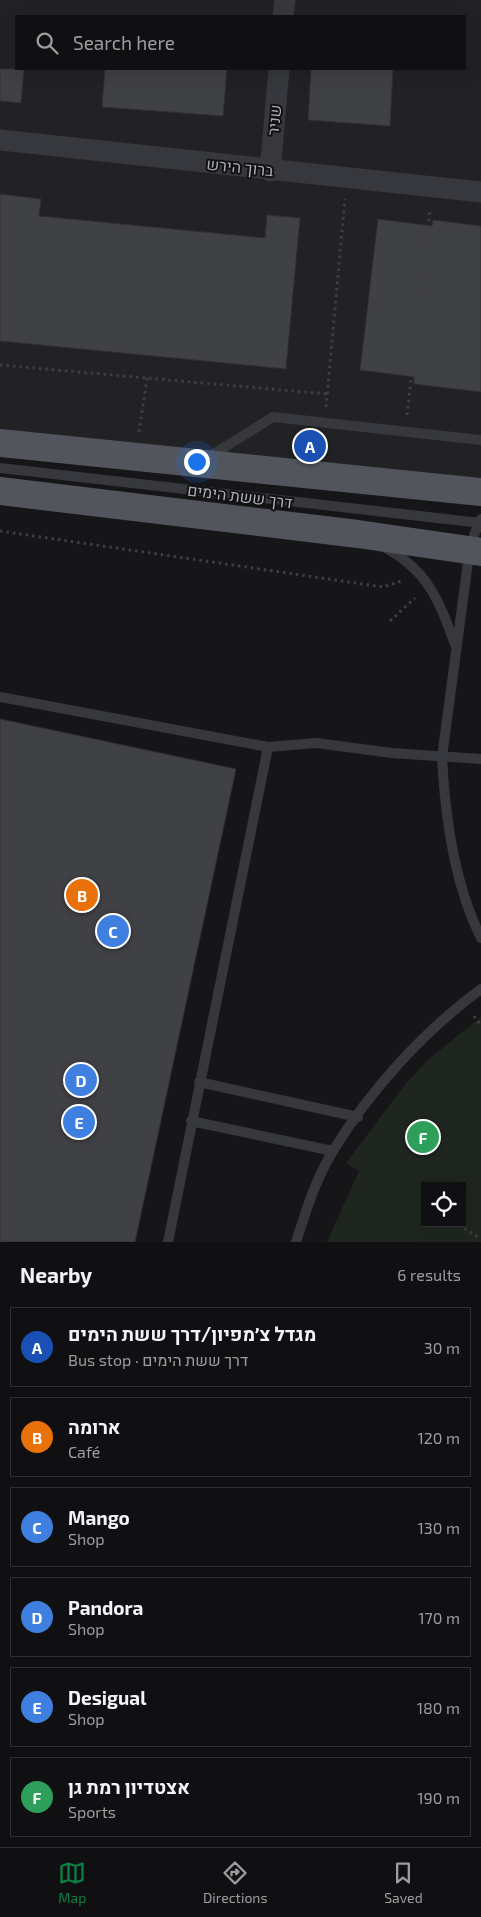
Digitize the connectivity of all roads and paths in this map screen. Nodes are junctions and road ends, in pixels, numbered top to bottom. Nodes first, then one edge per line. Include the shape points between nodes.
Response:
1 (285, 0) edge
2 (284, 15) edge
3 (279, 70) edge
4 (0, 140) edge
5 (270, 171) junction
6 (347, 178) junction
7 (433, 186) junction
8 (481, 192) edge
9 (0, 365) edge
10 (147, 378) junction
11 (327, 394) junction
12 (409, 396) dead end
13 (325, 422) junction
14 (481, 440) edge
15 (0, 443) edge
16 (135, 458) junction
17 (196, 464) junction
18 (0, 468) edge
19 (0, 491) edge
20 (481, 492) edge
21 (480, 522) edge
22 (0, 531) edge
23 (358, 534) junction
24 (476, 551) edge
25 (422, 574) junction
26 (457, 649) junction
27 (0, 697) edge
28 (268, 747) junction
29 (442, 757) junction
30 (481, 760) edge
31 (481, 938) edge
32 (481, 989) edge
33 (199, 1082) junction
34 (358, 1116) junction
35 (191, 1121) junction
36 (333, 1152) junction
37 (463, 1227) edge
38 (481, 1239) edge
39 (168, 1242) edge
40 (296, 1242) edge

1 - 2 street
3 - 5 street, שניר
4 - 5 street, ברוך הירש
5 - 6 street, ברוך הירש
6 - 7 street, ברוך הירש
6 - 11 path
7 - 8 street, ברוך הירש
7 - 12 path
9 - 10 path
10 - 11 path
10 - 16 path
11 - 13 path
13 - 14 lane
13 - 17 lane via 273,417
15 - 16 main road, דרך ששת הימים
16 - 17 main road, דרך ששת הימים
17 - 20 main road, דרך ששת הימים
18 - 21 lane, דרך ששת הימים
19 - 23 main road, דרך ששת הימים
21 - 24 lane
22 - 25 path via 383,587
23 - 24 main road, דרך ששת הימים
23 - 25 lane via 400,556
24 - 26 lane
25 - 26 lane via 439,600
26 - 29 lane
27 - 28 lane
28 - 29 lane via 316,743
28 - 33 lane
29 - 30 lane
29 - 31 lane via 455,858
32 - 34 lane via 438,1023 407,1055
33 - 34 lane
33 - 35 lane
34 - 36 lane
35 - 36 lane
35 - 39 lane
36 - 40 lane via 310,1201
37 - 38 path

